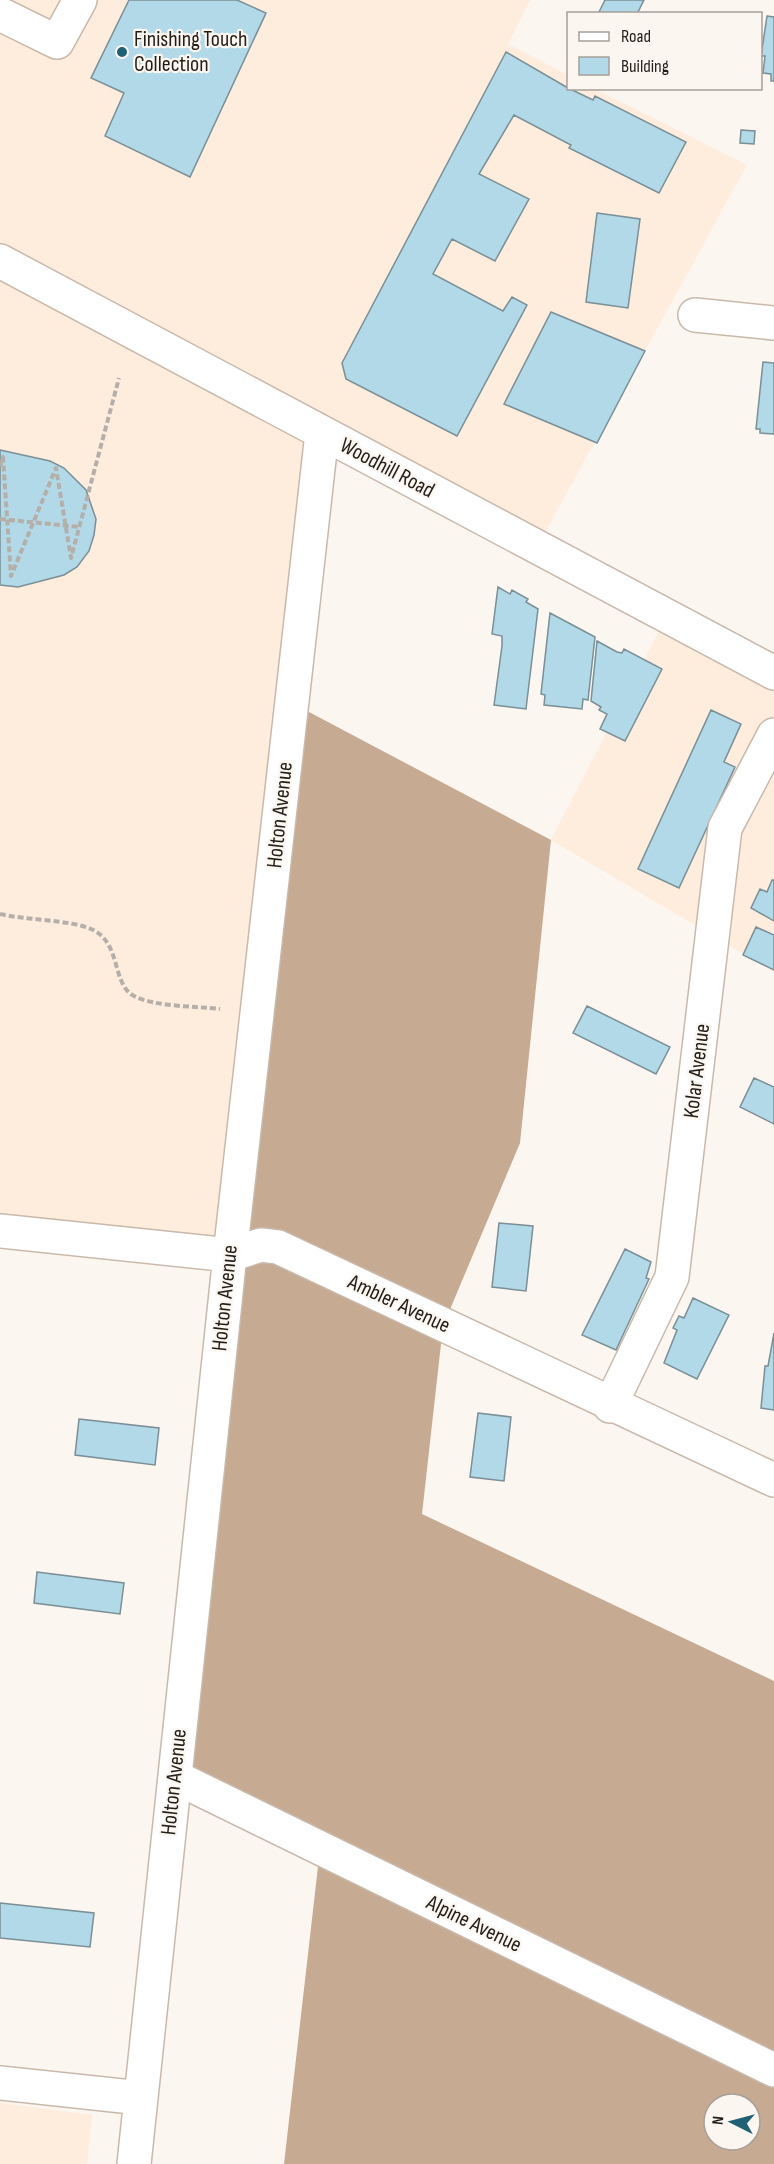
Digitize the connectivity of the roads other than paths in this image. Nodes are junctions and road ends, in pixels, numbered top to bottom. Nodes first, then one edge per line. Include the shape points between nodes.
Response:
1 (80, 0) edge
2 (0, 14) edge
3 (0, 261) edge
4 (695, 315) dead end
5 (774, 323) edge
6 (322, 433) junction
7 (774, 673) edge
8 (774, 735) edge
9 (0, 1231) edge
10 (230, 1256) junction
11 (610, 1406) junction
12 (774, 1480) edge
13 (175, 1777) junction
14 (774, 2070) edge
15 (0, 2083) edge
16 (141, 2098) junction
17 (134, 2164) edge

1 - 2 street via 57,42
3 - 6 street, Woodhill Road
4 - 5 street
6 - 7 street, Woodhill Road
6 - 10 street, Holton Avenue
8 - 11 street, Kolar Avenue via 725,828 672,1277
9 - 10 street, Ambler Avenue
10 - 11 street, Ambler Avenue via 261,1245 278,1247
10 - 13 street, Holton Avenue
11 - 12 street, Ambler Avenue
13 - 14 street, Alpine Avenue
13 - 16 street, Holton Avenue
15 - 16 street
16 - 17 street, Holton Avenue

